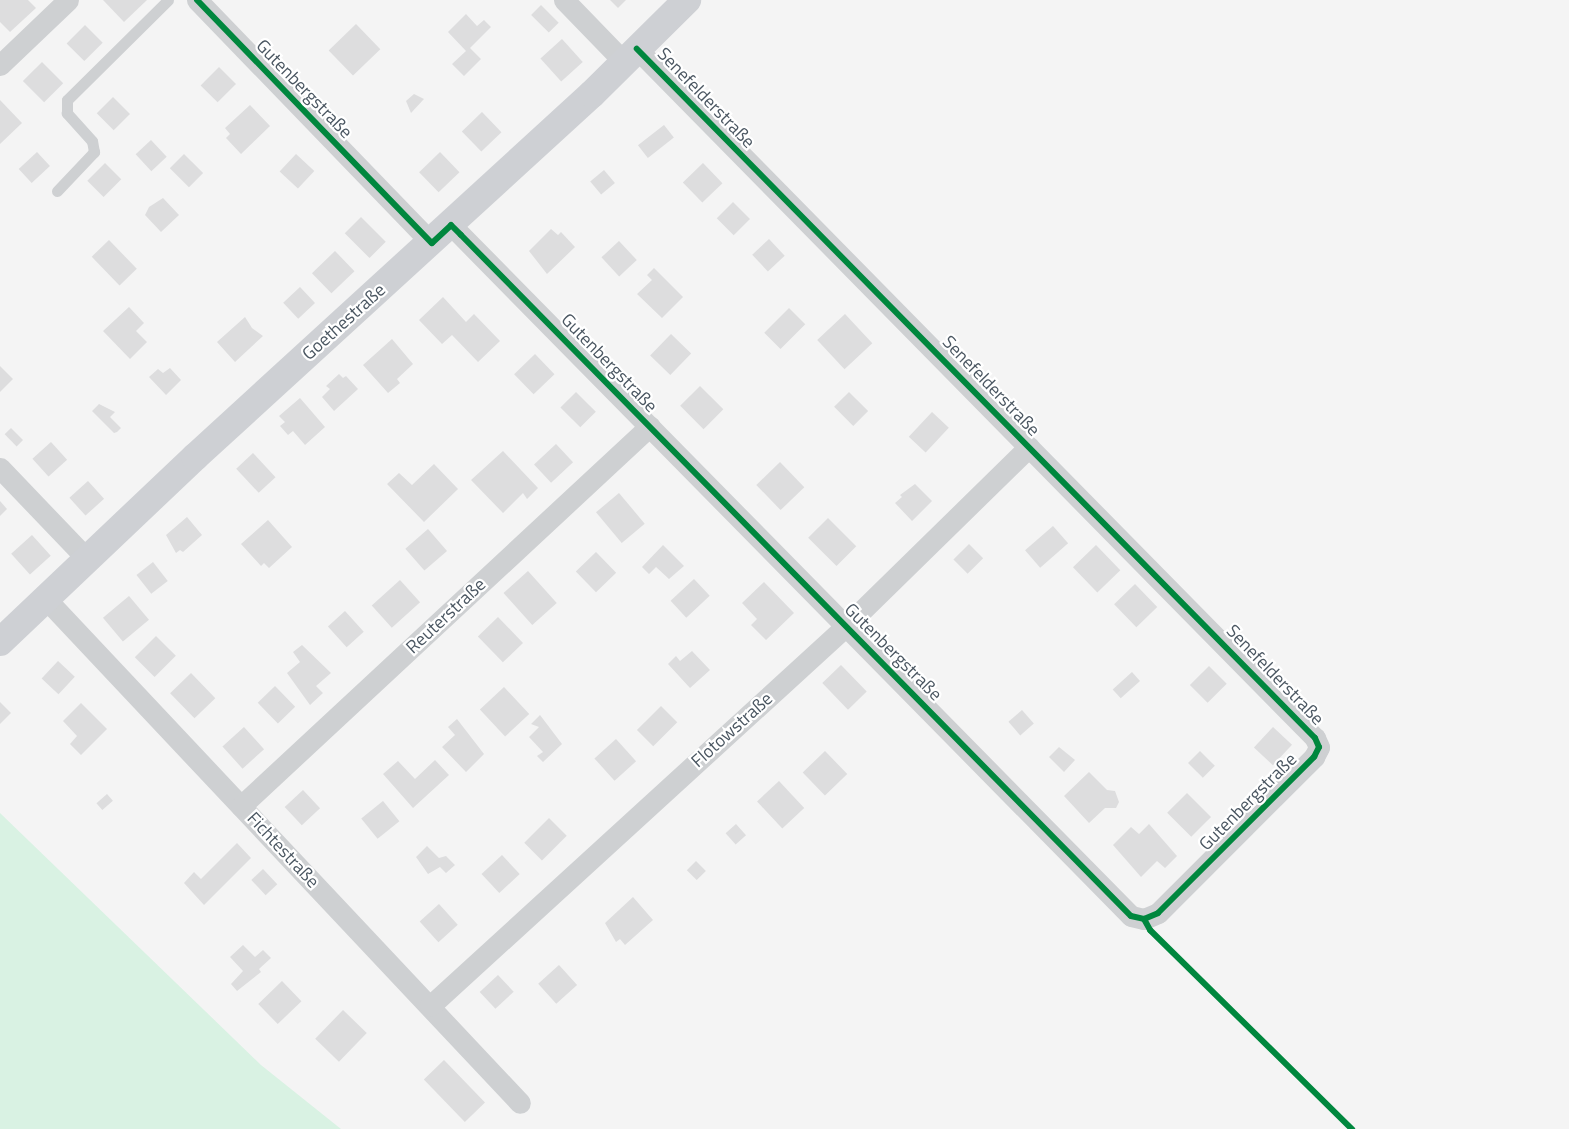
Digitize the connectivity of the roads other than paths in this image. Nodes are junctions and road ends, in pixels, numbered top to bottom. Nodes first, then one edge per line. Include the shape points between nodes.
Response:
1 (68, 0) edge
2 (168, 0) edge
3 (197, 0) edge
4 (564, 0) edge
5 (687, 0) edge
6 (631, 56) junction
7 (0, 65) edge
8 (57, 190) dead end
9 (441, 234) junction
10 (650, 426) junction
11 (1028, 447) junction
12 (0, 468) edge
13 (86, 559) junction
14 (45, 598) junction
15 (846, 626) junction
16 (0, 642) edge
17 (1319, 747) joint
18 (241, 806) junction
19 (430, 1006) junction
20 (520, 1103) dead end

1 - 7 street
2 - 8 lane via 67,100 67,113 92,141 94,152
3 - 9 street, Gutenbergstraße
4 - 6 street, Senefelderstraße
5 - 6 street, Goethestraße
6 - 9 street, Goethestraße
6 - 11 street, Senefelderstraße
9 - 10 street, Gutenbergstraße
9 - 13 street, Goethestraße
10 - 15 street, Gutenbergstraße
10 - 18 street, Reuterstraße
11 - 15 street, Flotowstraße
11 - 17 street, Senefelderstraße via 1315,738
12 - 13 street
13 - 14 street, Goethestraße
14 - 16 street, Goethestraße
14 - 18 street, Fichtestraße
15 - 17 street, Gutenbergstraße via 1132,916 1144,919 1158,913 1314,757
15 - 19 street, Flotowstraße
18 - 19 street, Fichtestraße
19 - 20 street, Fichtestraße

